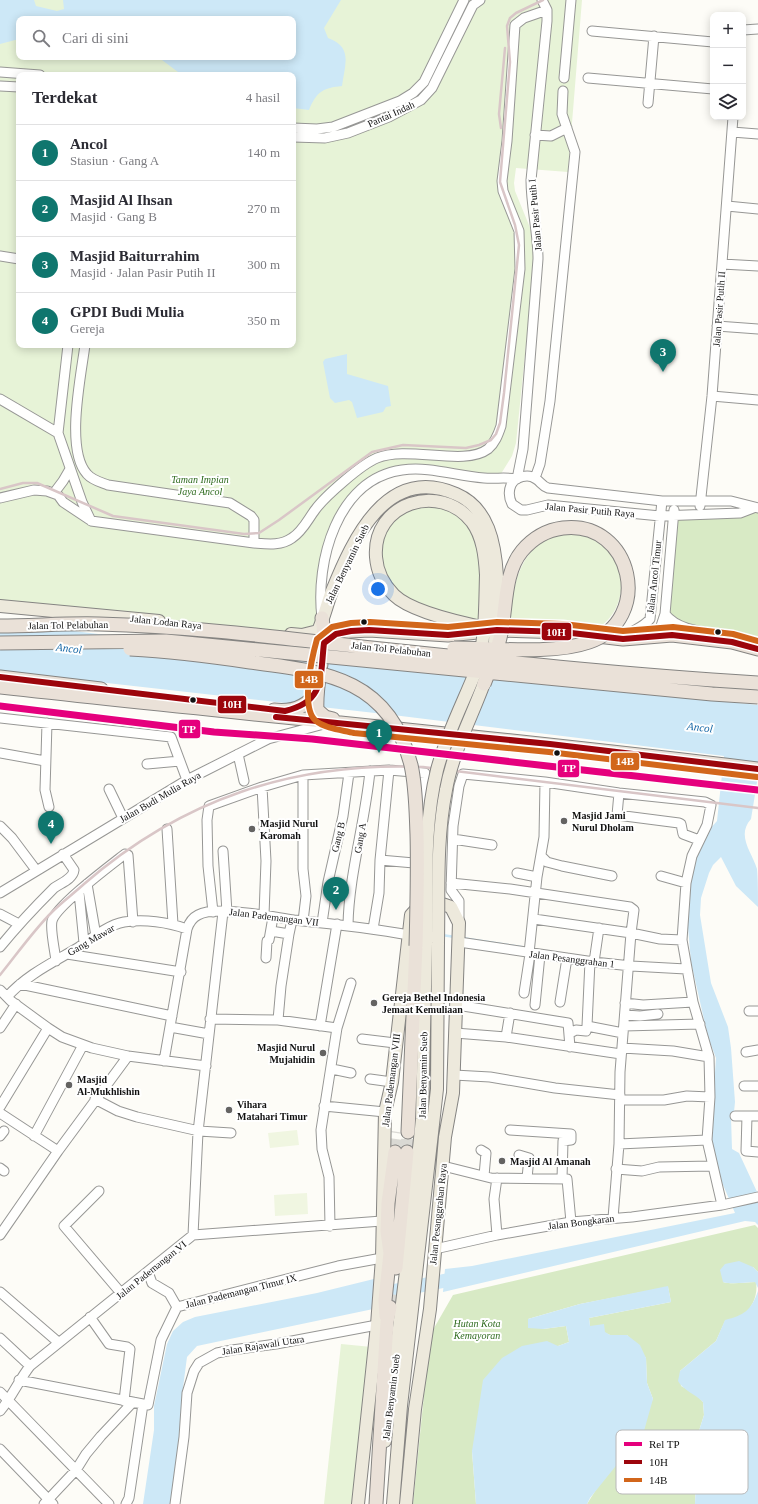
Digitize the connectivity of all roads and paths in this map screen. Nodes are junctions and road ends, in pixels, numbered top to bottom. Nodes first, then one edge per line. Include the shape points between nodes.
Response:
1 (464, 0) edge
2 (480, 0) edge
3 (542, 0) edge
4 (571, 0) edge
5 (547, 10) junction
6 (758, 29) edge
7 (746, 30) edge
8 (592, 31) dead end
9 (654, 36) junction
10 (710, 42) edge
11 (0, 72) edge
12 (16, 73) edge
13 (564, 78) dead end
14 (588, 78) dead end
15 (649, 83) junction
16 (0, 86) edge
17 (16, 87) edge
18 (710, 89) edge
19 (563, 91) dead end
20 (648, 103) dead end
21 (733, 120) edge
22 (296, 128) edge
23 (567, 128) junction
24 (732, 132) junction
25 (758, 134) edge
26 (535, 135) junction
27 (296, 136) edge
28 (727, 206) junction
29 (758, 208) edge
30 (0, 256) edge
31 (16, 259) edge
32 (722, 264) junction
33 (758, 266) edge
34 (717, 326) junction
35 (758, 329) edge
36 (68, 348) edge
37 (85, 348) edge
38 (712, 396) junction
39 (0, 399) edge
40 (758, 400) edge
41 (58, 433) junction
42 (70, 469) junction
43 (535, 478) junction
44 (517, 479) junction
45 (54, 493) junction
46 (0, 498) edge
47 (662, 500) junction
48 (675, 501) junction
49 (701, 501) junction
50 (756, 508) edge
51 (699, 514) junction
52 (673, 515) junction
53 (660, 516) junction
54 (91, 521) junction
55 (254, 543) junction
56 (492, 575) junction
57 (0, 606) edge
58 (665, 614) junction
59 (322, 618) junction
60 (0, 626) edge
61 (497, 630) junction
62 (658, 635) junction
63 (623, 639) junction
64 (0, 643) edge
65 (20, 643) junction
66 (324, 643) junction
67 (758, 643) edge
68 (362, 647) junction
69 (758, 649) edge
70 (0, 677) edge
71 (758, 683) edge
72 (484, 684) junction
73 (0, 687) edge
74 (316, 693) junction
75 (758, 697) edge
76 (0, 718) edge
77 (325, 718) junction
78 (47, 723) junction
79 (0, 752) edge
80 (238, 754) junction
81 (44, 761) junction
82 (180, 761) junction
83 (147, 764) dead end
84 (758, 769) edge
85 (389, 770) junction
86 (370, 772) junction
87 (349, 773) junction
88 (303, 775) junction
89 (187, 780) junction
90 (244, 781) dead end
91 (545, 782) junction
92 (262, 787) junction
93 (109, 789) dead end
94 (619, 793) junction
95 (49, 807) dead end
96 (123, 818) junction
97 (0, 826) edge
98 (167, 830) dead end
99 (453, 839) junction
100 (699, 840) junction
101 (492, 845) dead end
102 (223, 851) dead end
103 (63, 854) junction
104 (541, 856) junction
105 (380, 860) junction
106 (414, 863) junction
107 (36, 870) junction
108 (517, 873) dead end
109 (612, 876) dead end
110 (661, 876) dead end
111 (71, 877) junction
112 (537, 877) junction
113 (451, 883) junction
114 (686, 883) junction
115 (82, 888) junction
116 (0, 893) edge
117 (536, 893) junction
118 (213, 910) junction
119 (226, 910) junction
120 (267, 913) junction
121 (0, 914) edge
122 (411, 915) junction
123 (304, 918) junction
124 (292, 920) junction
125 (323, 920) junction
126 (534, 920) junction
127 (133, 922) junction
128 (348, 923) junction
129 (459, 923) junction
130 (19, 924) junction
131 (173, 924) junction
132 (337, 924) junction
133 (373, 926) junction
134 (599, 928) junction
135 (187, 929) junction
136 (271, 931) junction
137 (631, 933) junction
138 (289, 934) junction
139 (409, 935) junction
140 (96, 936) junction
141 (682, 940) junction
142 (460, 942) junction
143 (84, 943) junction
144 (0, 947) edge
145 (529, 951) junction
146 (68, 954) junction
147 (540, 955) junction
148 (266, 958) dead end
149 (567, 958) junction
150 (628, 959) junction
151 (593, 960) junction
152 (56, 961) junction
153 (686, 968) junction
154 (181, 972) junction
155 (352, 983) dead end
156 (20, 984) junction
157 (0, 990) edge
158 (524, 993) dead end
159 (7, 997) junction
160 (560, 1002) dead end
161 (693, 1002) junction
162 (625, 1003) junction
163 (16, 1004) junction
164 (457, 1005) junction
165 (535, 1005) dead end
166 (510, 1013) junction
167 (625, 1014) junction
168 (658, 1014) dead end
169 (172, 1016) junction
170 (210, 1019) junction
171 (278, 1020) junction
172 (700, 1024) junction
173 (320, 1026) junction
174 (587, 1026) junction
175 (172, 1027) junction
176 (0, 1028) edge
177 (48, 1028) junction
178 (337, 1028) junction
179 (624, 1029) junction
180 (455, 1033) junction
181 (209, 1034) junction
182 (570, 1034) junction
183 (506, 1037) junction
184 (362, 1038) dead end
185 (395, 1043) junction
186 (83, 1045) junction
187 (570, 1047) junction
188 (758, 1050) edge
189 (622, 1051) junction
190 (746, 1052) dead end
191 (126, 1057) junction
192 (709, 1057) junction
193 (167, 1061) junction
194 (206, 1066) junction
195 (332, 1070) junction
196 (351, 1074) dead end
197 (454, 1075) junction
198 (370, 1079) dead end
199 (392, 1082) junction
200 (744, 1086) dead end
201 (758, 1086) edge
202 (710, 1097) junction
203 (620, 1098) junction
204 (95, 1099) junction
205 (324, 1106) junction
206 (0, 1107) edge
207 (385, 1112) junction
208 (0, 1113) edge
209 (735, 1116) dead end
210 (747, 1116) junction
211 (758, 1116) edge
212 (510, 1130) dead end
213 (199, 1131) junction
214 (403, 1132) tunnel mouth
215 (231, 1133) dead end
216 (34, 1136) junction
217 (707, 1140) junction
218 (619, 1144) junction
219 (57, 1150) junction
220 (481, 1150) dead end
221 (758, 1152) edge
222 (519, 1155) dead end
223 (443, 1166) junction
224 (712, 1166) junction
225 (616, 1169) junction
226 (484, 1176) junction
227 (497, 1178) junction
228 (528, 1178) junction
229 (562, 1179) junction
230 (403, 1190) junction
231 (99, 1191) dead end
232 (758, 1197) edge
233 (725, 1204) junction
234 (395, 1213) dead end
235 (613, 1218) junction
236 (571, 1222) junction
237 (387, 1224) junction
238 (330, 1226) junction
239 (497, 1234) junction
240 (0, 1235) edge
241 (193, 1236) junction
242 (435, 1249) junction
243 (386, 1256) junction
244 (148, 1272) junction
245 (0, 1292) edge
246 (393, 1292) tunnel mouth
247 (121, 1293) junction
248 (177, 1307) junction
249 (397, 1307) junction
250 (90, 1317) junction
251 (380, 1323) junction
252 (0, 1338) edge
253 (58, 1342) junction
254 (30, 1366) junction
255 (19, 1380) junction
256 (0, 1392) edge
257 (8, 1401) junction
258 (128, 1401) junction
259 (146, 1404) junction
260 (416, 1409) junction
261 (0, 1411) edge
262 (0, 1449) edge
263 (76, 1470) junction
264 (49, 1502) edge
265 (109, 1504) edge
266 (126, 1504) edge
267 (176, 1504) edge
268 (358, 1504) edge
269 (376, 1504) edge
270 (394, 1504) edge
271 (406, 1504) edge

1 - 22 street, Pantai Indah via 424,82 412,93 400,101 333,126 317,129
2 - 27 street, Pantai Indah via 473,5 432,88 421,100 389,117 348,133 325,138
3 - 5 street, Jalan Pasir Putih I
4 - 13 street
5 - 26 street, Jalan Pasir Putih I
5 - 55 street via 524,18 515,25 502,181 519,231 520,269 504,412 497,438 487,450 473,455 399,452 375,458 326,496 292,539 271,544
6 - 7 street
8 - 9 street
9 - 10 street
9 - 15 street
11 - 12 street
14 - 15 street
15 - 18 street
15 - 20 street
16 - 17 street
19 - 23 street via 561,108
21 - 24 street, Jalan Pasir Putih II
23 - 26 street via 551,136
23 - 43 street via 575,152 550,401 540,464
24 - 25 street
24 - 28 street, Jalan Pasir Putih II
26 - 44 street, Jalan Pasir Putih I via 531,191 538,259 523,449
28 - 29 street
28 - 32 street, Jalan Pasir Putih II
30 - 31 street
32 - 33 street
32 - 34 street, Jalan Pasir Putih II
34 - 35 street
34 - 38 street, Jalan Pasir Putih II
36 - 41 street
37 - 55 street via 75,435 78,459 87,474 108,484 230,502 252,516
38 - 40 street
38 - 49 street, Jalan Pasir Putih II
39 - 41 street
41 - 42 street
42 - 45 street
42 - 54 street
43 - 44 street via 527,476
43 - 47 street, Jalan Pasir Putih Raya via 548,488
44 - 53 street, Jalan Pasir Putih Raya via 510,487 510,499 516,508 521,510 548,505
44 - 59 street via 484,478 414,468 389,472 369,482 350,500 335,526 322,573
45 - 46 street via 34,490
45 - 54 street
47 - 48 street, Jalan Pasir Putih Raya
47 - 53 street, Jalan Ancol Timur
48 - 49 street, Jalan Pasir Putih Raya
48 - 52 street, Jalan Ancol Timur
49 - 50 street, Jalan Pasir Putih Raya via 731,501
49 - 51 street
50 - 51 street, Jalan Pasir Putih Raya via 740,513
51 - 52 street, Jalan Pasir Putih Raya
52 - 53 street, Jalan Pasir Putih Raya
52 - 58 street, Jalan Ancol Timur
53 - 63 street, Jalan Ancol Timur via 650,619
54 - 55 street
56 - 59 main road, Jalan Benyamin Sueb via 493,543 479,511 449,491 415,488 393,497 377,509 367,522 337,580
56 - 61 main road, Jalan Benyamin Sueb via 477,531 465,515 449,505 431,500 411,504 387,519 378,536 377,566 382,580 394,595 438,615
56 - 72 main road, Jalan Benyamin Sueb, bridge via 495,638
56 - 249 main road, Jalan Benyamin Sueb, bridge via 478,668 437,770 430,807 427,842 422,1119 406,1272
57 - 59 main road, Jalan Lodan Raya via 302,635 318,631
58 - 62 street, Jalan Ancol Timur
58 - 67 street via 679,625 688,628
59 - 66 highway
60 - 68 highway, Jalan Tol Pelabuhan, bridge via 152,626 257,634
61 - 63 highway via 563,632
61 - 66 highway via 448,635 351,630 336,634
62 - 63 highway
62 - 69 highway via 732,642
64 - 65 highway, Jalan Tol Pelabuhan, bridge
65 - 75 highway, Jalan Tol Pelabuhan, bridge via 166,641
65 - 214 highway, bridge via 162,651 330,675 352,684 381,706 396,725 411,766 416,807 416,946 410,1092
66 - 74 highway, bridge
68 - 71 highway, Jalan Tol Pelabuhan, bridge
68 - 72 highway, bridge via 495,648 503,649 542,649 573,647 590,642 603,636 620,619 628,596 627,572 622,558 608,540 589,530 559,528 535,538 521,553 512,572 500,638 498,643 497,649
70 - 74 highway via 285,711 300,707
72 - 249 main road, Jalan Benyamin Sueb, bridge via 461,740 446,788 441,825 437,1089 417,1266
73 - 77 highway
74 - 77 highway via 317,710
76 - 78 street
77 - 80 street, Jalan Budi Mulia Raya via 268,739
77 - 84 highway via 356,725
78 - 81 street
78 - 82 street via 171,737
79 - 81 street
80 - 89 street, Jalan Budi Mulia Raya
80 - 90 street
81 - 95 street via 45,790
82 - 83 street
82 - 89 street
85 - 86 street
85 - 105 street
85 - 106 street, Jalan Pademangan VIII via 425,773 422,836
86 - 87 street
86 - 128 street, Gang A
87 - 88 street
87 - 125 street, Gang B
88 - 92 street
88 - 123 street via 303,869 306,896
89 - 96 street, Jalan Budi Mulia Raya
91 - 94 street
91 - 99 street via 463,774 456,799
91 - 104 street via 543,798 546,821
92 - 118 street via 208,807 208,866
92 - 120 street
93 - 96 street
94 - 100 street via 617,815 679,823 683,834
94 - 100 street via 711,805 707,825
96 - 103 street, Jalan Budi Mulia Raya
97 - 107 street
98 - 131 street
99 - 101 street
99 - 113 street
100 - 114 street via 692,856
102 - 119 street
103 - 107 street, Jalan Budi Mulia Raya
103 - 111 street via 74,870
104 - 109 street via 547,862
104 - 112 street
105 - 106 street
105 - 133 street via 379,893
106 - 122 street, Jalan Pademangan VIII
107 - 116 street, Jalan Budi Mulia Raya
108 - 112 street
110 - 114 street
111 - 115 street
111 - 130 street via 56,887
112 - 117 street
113 - 117 street
113 - 129 street via 451,892 459,901
114 - 141 street
115 - 127 street via 125,854 128,855
115 - 140 street
115 - 143 street
115 - 152 street via 52,920
117 - 126 street
117 - 137 street via 631,908 634,910
118 - 119 street
118 - 135 street via 198,915 190,921
119 - 120 street, Jalan Pademangan VII
119 - 170 street, Jalan Pademangan VII
120 - 124 street, Jalan Pademangan VII
120 - 136 street
121 - 130 street
122 - 129 main road via 422,903 439,903 450,907
122 - 139 main road, Jalan Pademangan VIII
123 - 124 street, Jalan Pademangan VII
123 - 125 street, Jalan Pademangan VII
124 - 138 street
125 - 132 street, Jalan Pademangan VII
126 - 134 street
126 - 145 street
127 - 131 street, Gang Mawar
127 - 140 street, Gang Mawar via 123,923
128 - 132 street, Jalan Pademangan VII
128 - 133 street, Jalan Pademangan VII
129 - 142 main road, Jalan Pesanggrahan Raya
130 - 144 street
131 - 135 street, Gang Mawar
132 - 173 street
133 - 139 street, Jalan Pademangan VII
134 - 137 street
134 - 151 street
135 - 154 street
136 - 138 street
136 - 148 street via 267,941
137 - 141 street via 650,938
137 - 150 street
138 - 171 street
139 - 185 main road, Jalan Pademangan VIII
140 - 143 street, Gang Mawar
141 - 153 street
142 - 145 street, Jalan Pesanggrahan 1
142 - 164 main road, Jalan Pesanggrahan Raya
143 - 146 street, Gang Mawar
145 - 147 street, Jalan Pesanggrahan 1
145 - 158 street
146 - 152 street, Gang Mawar
146 - 154 street
147 - 149 street, Jalan Pesanggrahan 1
147 - 165 street
149 - 151 street, Jalan Pesanggrahan 1
149 - 160 street
150 - 151 street, Jalan Pesanggrahan 1
150 - 153 street, Jalan Pesanggrahan 1
150 - 162 street
151 - 174 street
152 - 156 street, Gang Mawar via 44,966
153 - 161 street
154 - 169 street
155 - 178 street
156 - 159 street, Gang Mawar
156 - 169 street
157 - 159 street
159 - 163 street
161 - 162 street via 643,1005
161 - 172 street
162 - 167 street
163 - 176 street
163 - 177 street
164 - 166 street
164 - 180 main road, Jalan Pesanggrahan Raya
166 - 182 street via 568,1023
166 - 183 street
167 - 168 street
167 - 179 street
169 - 175 street
170 - 171 street
170 - 181 street, Jalan Pademangan VII
171 - 173 street
172 - 179 street
172 - 192 street
173 - 178 street
174 - 179 street
174 - 182 street via 586,1032 576,1030
175 - 181 street
175 - 193 street
177 - 186 street
177 - 206 street
178 - 195 street
179 - 189 street
180 - 183 street
180 - 197 main road, Jalan Pesanggrahan Raya
181 - 194 street, Jalan Pademangan VII
182 - 187 street
183 - 187 street
184 - 185 street
185 - 199 main road, Jalan Pademangan VIII
186 - 191 street
186 - 216 street
187 - 189 street
188 - 190 street
189 - 192 street via 673,1051
189 - 203 street
191 - 193 street
191 - 204 street
192 - 202 street
193 - 194 street
194 - 213 street, Jalan Pademangan VII
195 - 196 street
195 - 205 street
197 - 203 street via 490,1077
197 - 223 main road, Jalan Pesanggrahan Raya
198 - 199 street
199 - 207 main road, Jalan Pademangan VIII
200 - 201 street
202 - 203 street via 687,1096 664,1100
202 - 217 street
203 - 218 street
204 - 213 street via 118,1112
204 - 219 street
205 - 207 street
205 - 238 street via 321,1130 322,1149 329,1177
207 - 237 main road, Jalan Pademangan VIII
208 - 216 street
209 - 210 street
210 - 211 street
210 - 221 street via 746,1151
212 - 229 street via 571,1134 571,1140 563,1141
213 - 215 street
213 - 241 street, Jalan Pademangan VII
216 - 219 street
217 - 218 street
217 - 224 street
218 - 225 street
219 - 240 street
220 - 226 street via 486,1153
222 - 228 street via 529,1158
223 - 226 street
223 - 242 main road, Jalan Pesanggrahan Raya
224 - 225 street via 642,1171
224 - 233 street
225 - 235 street
226 - 227 street
227 - 228 street
227 - 239 street via 494,1199
228 - 229 street
229 - 236 street via 568,1180
230 - 234 highway
230 - 243 highway via 401,1152 388,1203
230 - 246 highway
231 - 247 street via 64,1226
232 - 233 street, Jalan Bongkaran
233 - 235 street, Jalan Bongkaran
235 - 236 street, Jalan Bongkaran
236 - 239 street, Jalan Bongkaran
237 - 238 street, Jalan Pademangan VI
237 - 243 highway via 392,1245
238 - 241 street, Jalan Pademangan VI
239 - 242 street, Jalan Bongkaran
241 - 244 street, Jalan Pademangan VI
242 - 260 main road, Jalan Pesanggrahan Raya
243 - 248 street, Jalan Pademangan Timur IX
243 - 249 highway
243 - 251 main road via 381,1271
244 - 247 street, Jalan Pademangan VI
244 - 248 street via 152,1283 169,1292
245 - 253 street
247 - 250 street, Jalan Pademangan VI
248 - 259 street, Jalan Pademangan Timur IX via 161,1340
249 - 251 highway
249 - 269 main road, Jalan Benyamin Sueb
249 - 270 main road, Jalan Benyamin Sueb
250 - 253 street, Jalan Pademangan VI
250 - 258 street via 109,1344 130,1349
251 - 267 street, Jalan Rajawali Utara via 217,1353 199,1363 187,1393
251 - 268 main road
251 - 269 highway
252 - 254 street
253 - 254 street, Jalan Pademangan VI
254 - 255 street, Jalan Pademangan VI
255 - 257 street, Jalan Pademangan VI
255 - 258 street
256 - 257 street
257 - 261 street, Jalan Pademangan VI
257 - 263 street
258 - 259 street
258 - 263 street
259 - 266 street, Jalan Pademangan Timur IX
260 - 270 main road
260 - 271 main road, Jalan Pesanggrahan Raya
262 - 264 street
263 - 264 street
263 - 265 street

